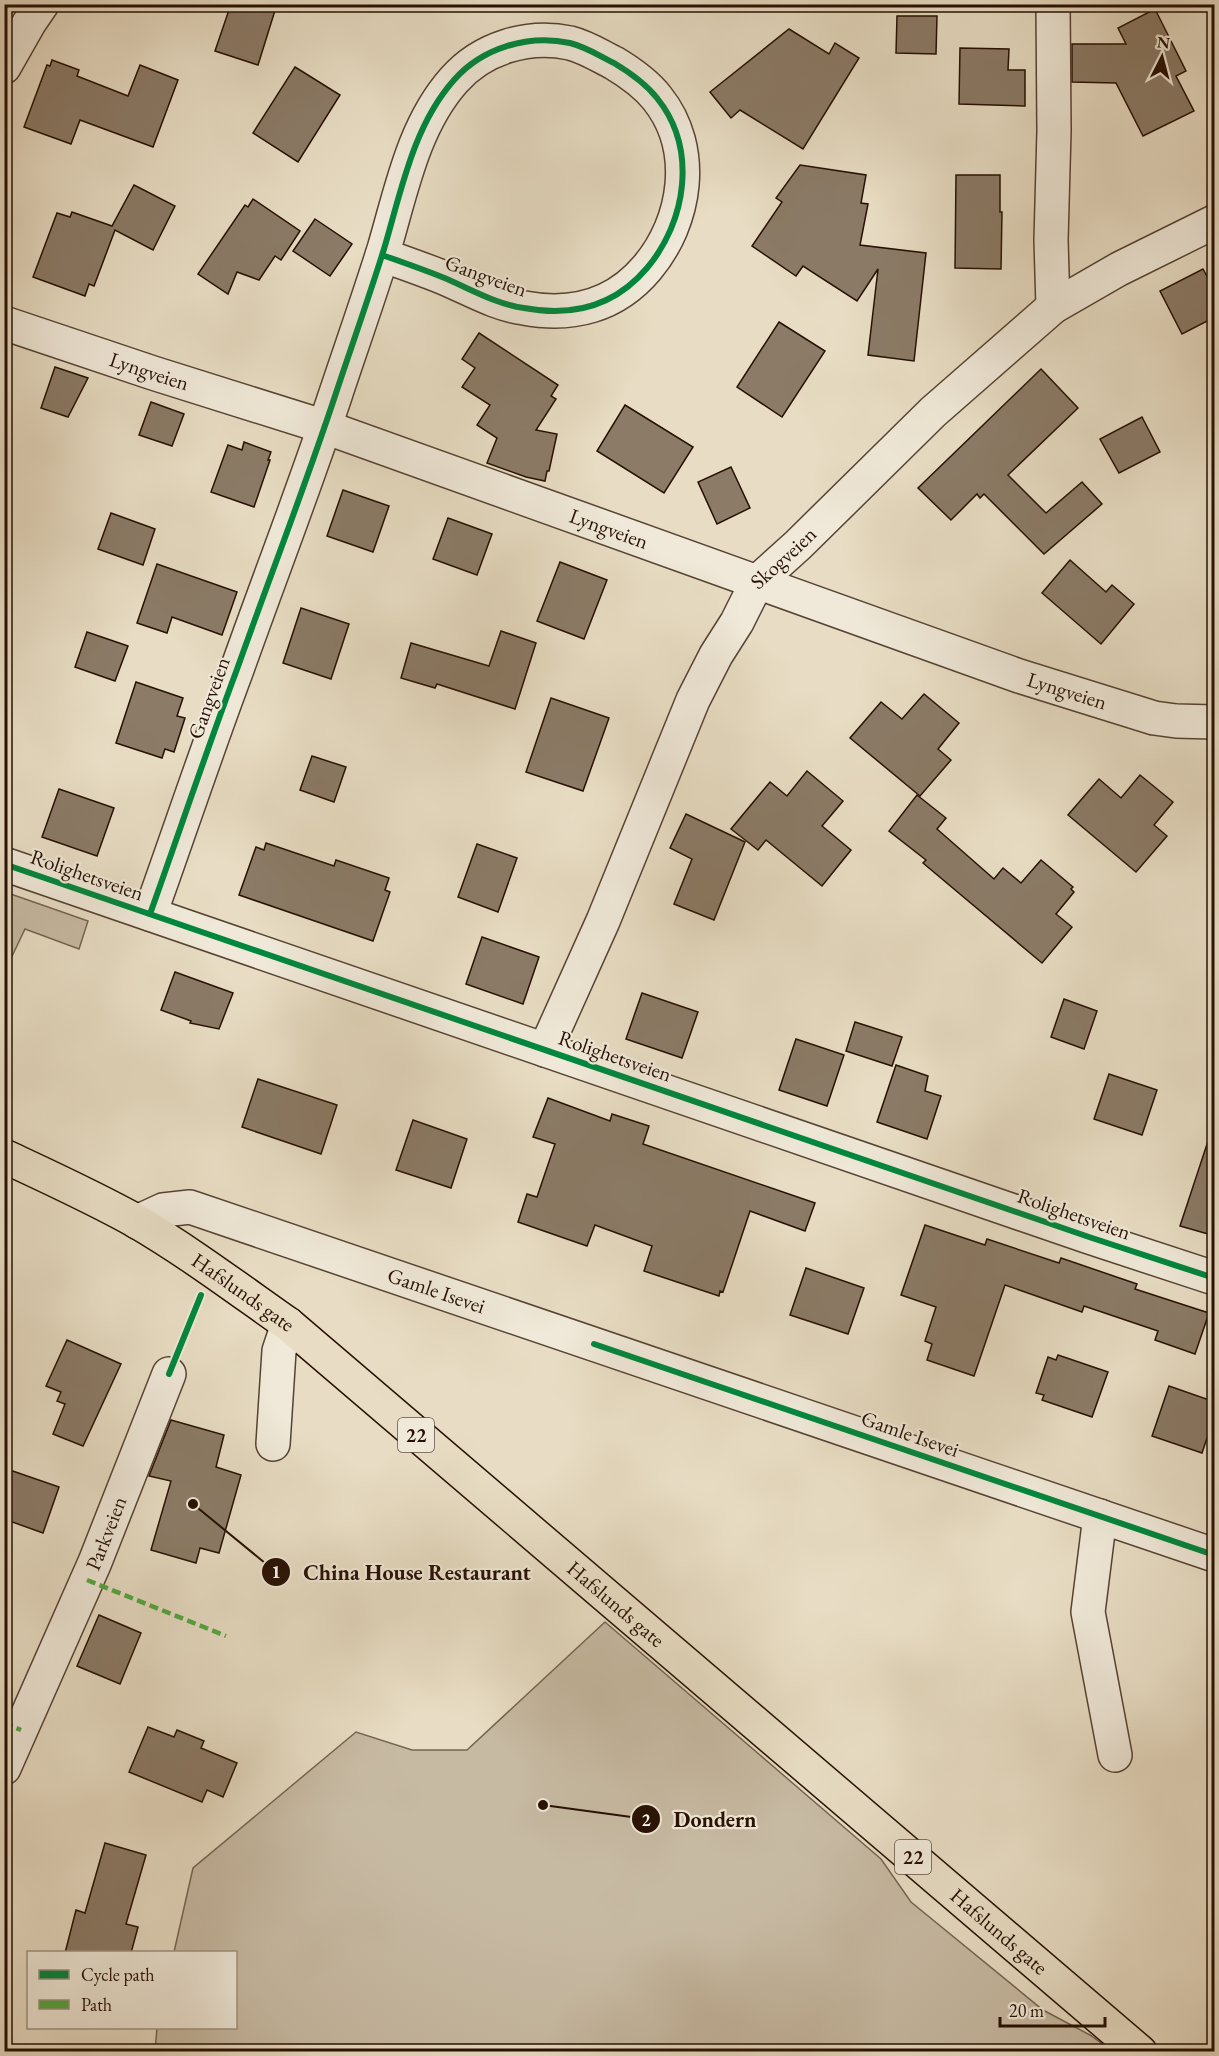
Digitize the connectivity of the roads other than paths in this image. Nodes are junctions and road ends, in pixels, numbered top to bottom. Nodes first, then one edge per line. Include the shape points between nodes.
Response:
1 (42, 4) edge
2 (1053, 4) edge
3 (4, 67) edge
4 (1215, 222) edge
5 (382, 255) junction
6 (1053, 307) junction
7 (4, 323) edge
8 (325, 427) junction
9 (757, 582) junction
10 (1215, 722) edge
11 (4, 864) edge
12 (150, 914) junction
13 (545, 1050) junction
14 (4, 1156) edge
15 (137, 1222) junction
16 (1215, 1278) edge
17 (288, 1324) junction
18 (169, 1374) dead end
19 (273, 1444) dead end
20 (1100, 1516) junction
21 (1215, 1555) edge
22 (1115, 1755) dead end
23 (4, 1768) edge
24 (1140, 2052) edge

1 - 3 street
2 - 6 street
4 - 6 street, Skogveien
5 - 5 street, Gangveien via 427,121 457,77 496,49 543,41 571,44 592,52 639,81 657,98 675,130 683,172 677,217 656,257 617,296 580,309 524,309
5 - 8 street, Gangveien
6 - 9 street, Skogveien via 933,412
7 - 8 street, Lyngveien
8 - 9 street, Lyngveien
8 - 12 street, Gangveien
9 - 10 street, Lyngveien via 1019,676 1154,718
9 - 13 street, Skogveien via 693,700
11 - 12 street, Rolighetsveien
12 - 13 street, Rolighetsveien
13 - 16 street, Rolighetsveien
14 - 15 highway, Hafslunds gate / 22
15 - 17 highway, Hafslunds gate / 22
15 - 20 street, Gamle Isevei via 163,1210 190,1206
17 - 19 street via 279,1351
17 - 24 highway, Hafslunds gate / 22
18 - 23 street, Parkveien via 95,1562
20 - 21 street, Gamle Isevei
20 - 22 street via 1088,1612

